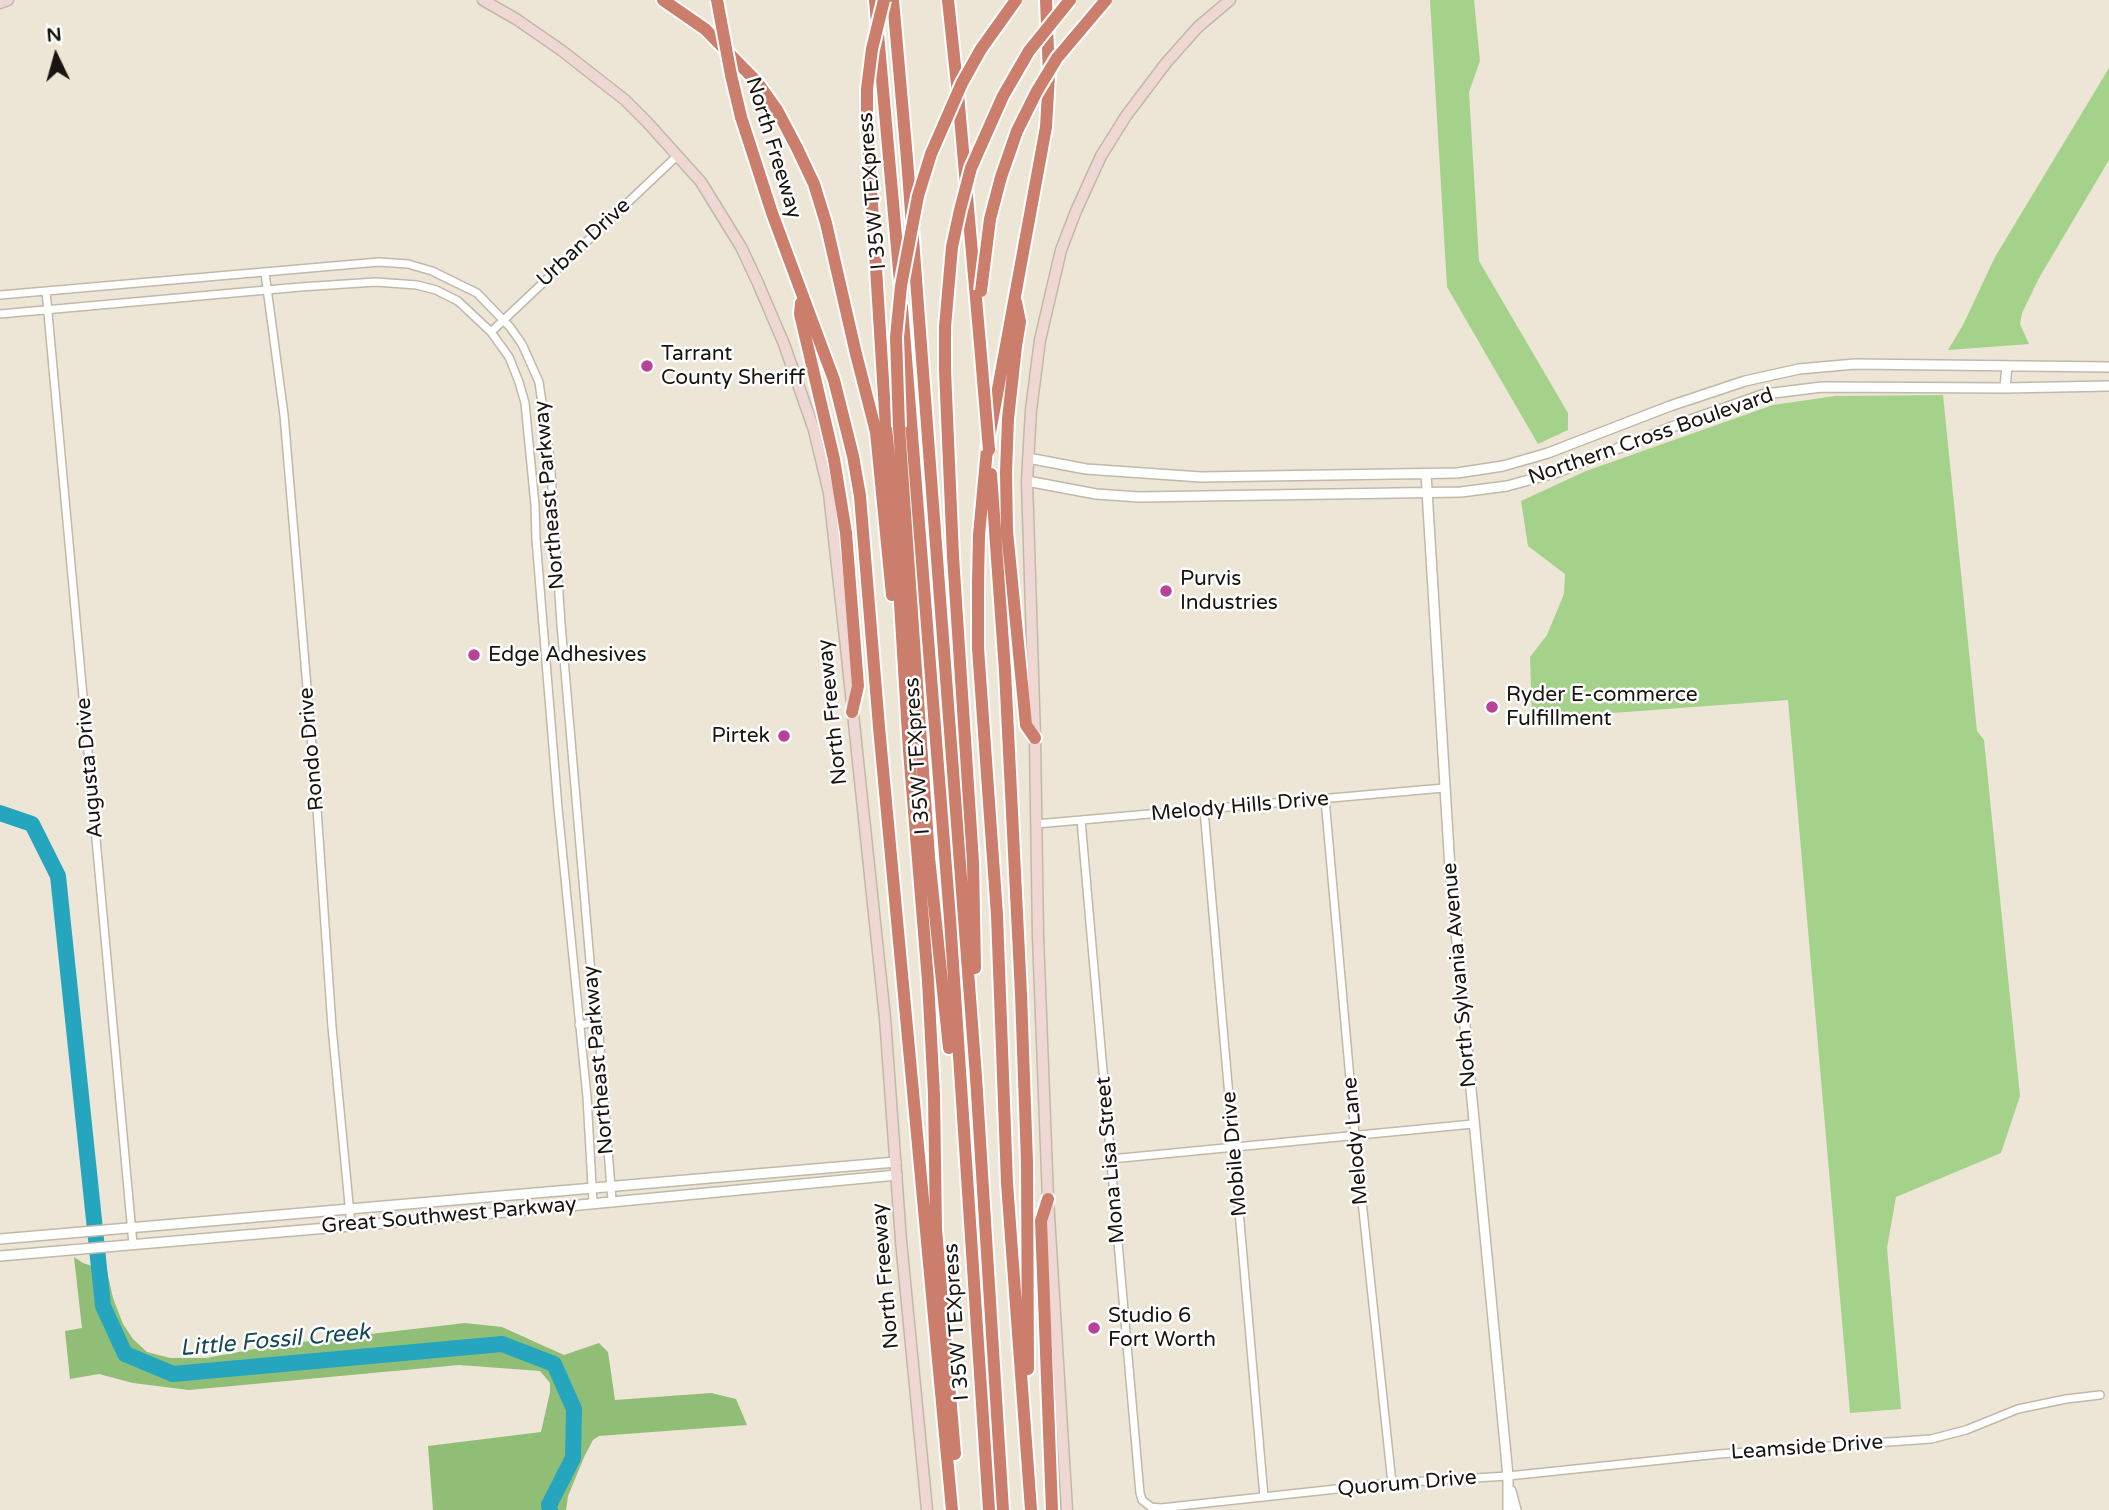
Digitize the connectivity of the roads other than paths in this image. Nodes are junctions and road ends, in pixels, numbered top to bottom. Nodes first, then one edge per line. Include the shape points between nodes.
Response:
1 (8, 0) edge
2 (483, 0) edge
3 (663, 0) edge
4 (717, 0) edge
5 (875, 0) edge
6 (884, 0) edge
7 (893, 0) edge
8 (948, 0) edge
9 (1016, 0) edge
10 (1046, 0) edge
11 (1070, 0) edge
12 (1106, 0) edge
13 (1230, 0) edge
14 (0, 3) edge
15 (678, 155) junction
16 (265, 272) junction
17 (267, 290) junction
18 (46, 291) junction
19 (801, 292) junction
20 (0, 295) edge
21 (1015, 295) junction
22 (47, 309) junction
23 (0, 314) edge
24 (503, 320) junction
25 (491, 332) junction
26 (980, 344) junction
27 (2007, 366) junction
28 (1818, 367) junction
29 (2109, 367) edge
30 (2109, 386) edge
31 (1822, 387) junction
32 (2005, 388) junction
33 (1028, 458) junction
34 (1426, 474) junction
35 (1247, 476) junction
36 (1027, 481) junction
37 (1427, 494) junction
38 (1245, 496) junction
39 (554, 536) junction
40 (536, 539) junction
41 (903, 656) junction
42 (569, 711) junction
43 (551, 712) junction
44 (852, 712) junction
45 (1035, 738) junction
46 (1444, 788) junction
47 (1325, 799) junction
48 (1204, 810) junction
49 (1081, 820) junction
50 (1036, 824) junction
51 (970, 1010) junction
52 (598, 1022) junction
53 (579, 1025) junction
54 (1473, 1124) junction
55 (1355, 1135) junction
56 (1234, 1148) junction
57 (1111, 1159) junction
58 (896, 1162) junction
59 (897, 1175) junction
60 (610, 1187) junction
61 (591, 1189) junction
62 (967, 1196) junction
63 (1048, 1199) junction
64 (612, 1201) junction
65 (593, 1203) junction
66 (349, 1209) junction
67 (351, 1225) junction
68 (127, 1228) junction
69 (0, 1239) edge
70 (129, 1244) junction
71 (0, 1256) edge
72 (1022, 1392) junction
73 (2100, 1395) dead end
74 (1508, 1476) junction
75 (948, 1478) junction
76 (1392, 1483) junction
77 (1264, 1497) junction
78 (1142, 1500) joint
79 (928, 1510) edge
80 (952, 1510) edge
81 (989, 1510) edge
82 (1003, 1510) edge
83 (1031, 1510) edge
84 (1052, 1510) edge
85 (1067, 1510) edge
86 (1508, 1510) edge
87 (1516, 1510) edge

1 - 14 main road
2 - 15 main road, North Freeway via 561,50 625,100
3 - 41 highway via 705,29 757,82 777,110 814,184 876,432 896,635
4 - 19 highway, North Freeway, bridge via 741,117
5 - 62 highway, I 35W TEXpress via 910,395
6 - 41 highway, bridge via 870,62 867,124
7 - 51 highway, I 35W TEXpress
8 - 26 highway, bridge
9 - 62 highway, bridge via 962,83 931,154 918,196 896,337 929,857 960,1184
10 - 21 highway via 1046,127
11 - 51 highway, bridge via 1029,51 971,168 947,289 944,327 953,556 973,862 975,983
12 - 26 highway, bridge via 1047,72 1008,154 990,219
13 - 33 main road via 1198,27 1126,116 1076,211 1061,250 1040,340
15 - 24 street, Urban Drive
15 - 44 main road, North Freeway via 701,182 741,247 808,411 828,493
16 - 17 street, Rondo Drive
16 - 18 street, Northeast Parkway
16 - 24 street, Northeast Parkway via 379,262 408,264 477,293
17 - 22 street, Northeast Parkway
17 - 25 street, Northeast Parkway via 376,282 417,285 458,301
17 - 66 street, Rondo Drive via 284,415
18 - 20 street, Northeast Parkway
18 - 22 street, Augusta Drive
19 - 44 highway via 800,314 834,458 846,533 858,686
19 - 75 highway, North Freeway via 834,380 860,496
21 - 45 highway via 1020,322 1008,419 1007,531 1026,725
21 - 72 highway via 983,487 978,648
22 - 23 street, Northeast Parkway
22 - 68 street, Augusta Drive
24 - 25 street, Urban Drive
24 - 39 street, Northeast Parkway via 522,344 539,382 550,458
25 - 40 street, Northeast Parkway via 509,357 524,403
26 - 72 highway, bridge via 1005,671 1021,994 1028,1373
27 - 28 street, Northern Cross Boulevard
27 - 29 street, Northern Cross Boulevard
27 - 32 street
28 - 31 street
28 - 34 street, Northern Cross Boulevard via 1745,380 1503,466
30 - 32 street, Northern Cross Boulevard
31 - 32 street, Northern Cross Boulevard
31 - 37 street, Northern Cross Boulevard via 1765,394 1558,472 1507,486
33 - 35 street, Northern Cross Boulevard via 1086,470
33 - 36 main road
34 - 35 street, Northern Cross Boulevard
34 - 37 street, North Sylvania Avenue
35 - 38 street
36 - 38 street, Northern Cross Boulevard via 1139,497
36 - 45 main road
37 - 38 street, Northern Cross Boulevard
37 - 46 street, North Sylvania Avenue
39 - 40 street
39 - 42 street, Northeast Parkway
40 - 43 street, Northeast Parkway
41 - 75 highway via 928,981 936,1229 955,1459
42 - 43 street
42 - 52 street, Northeast Parkway
43 - 53 street, Northeast Parkway
44 - 58 main road, North Freeway
45 - 50 main road
46 - 47 street, Melody Hills Drive
46 - 54 street, North Sylvania Avenue
47 - 48 street, Melody Hills Drive
47 - 55 street, Melody Lane
48 - 49 street, Melody Hills Drive
48 - 56 street, Mobile Drive
49 - 50 street, Melody Hills Drive
49 - 57 street, Mona Lisa Street
50 - 63 main road
51 - 82 highway, I 35W TEXpress
52 - 53 street
52 - 60 street, Northeast Parkway
53 - 61 street, Northeast Parkway
54 - 55 street
54 - 74 street, North Sylvania Avenue
55 - 56 street
55 - 76 street, Melody Lane
56 - 57 street
56 - 77 street, Mobile Drive
57 - 78 street, Mona Lisa Street
58 - 59 main road, North Freeway
58 - 60 street, Great Southwest Parkway
59 - 64 street, Great Southwest Parkway
59 - 79 main road, North Freeway
60 - 61 street, Great Southwest Parkway
60 - 64 street, Northeast Parkway
61 - 65 street, Northeast Parkway
61 - 66 street, Great Southwest Parkway
62 - 81 highway, I 35W TEXpress
63 - 84 highway via 1041,1221
63 - 85 main road
64 - 65 street, Great Southwest Parkway
65 - 67 street, Great Southwest Parkway
66 - 67 street, Rondo Drive
66 - 68 street, Great Southwest Parkway
67 - 70 street, Great Southwest Parkway
68 - 69 street, Great Southwest Parkway
68 - 70 street, Augusta Drive
70 - 71 street, Great Southwest Parkway
72 - 83 highway
73 - 74 street, Leamside Drive via 2018,1409 1931,1439 1719,1454
74 - 76 street, Quorum Drive
74 - 86 street, North Sylvania Avenue
74 - 87 street, North Sylvania Avenue
75 - 80 highway, North Freeway
76 - 77 street, Quorum Drive
77 - 78 street, Quorum Drive via 1161,1508

